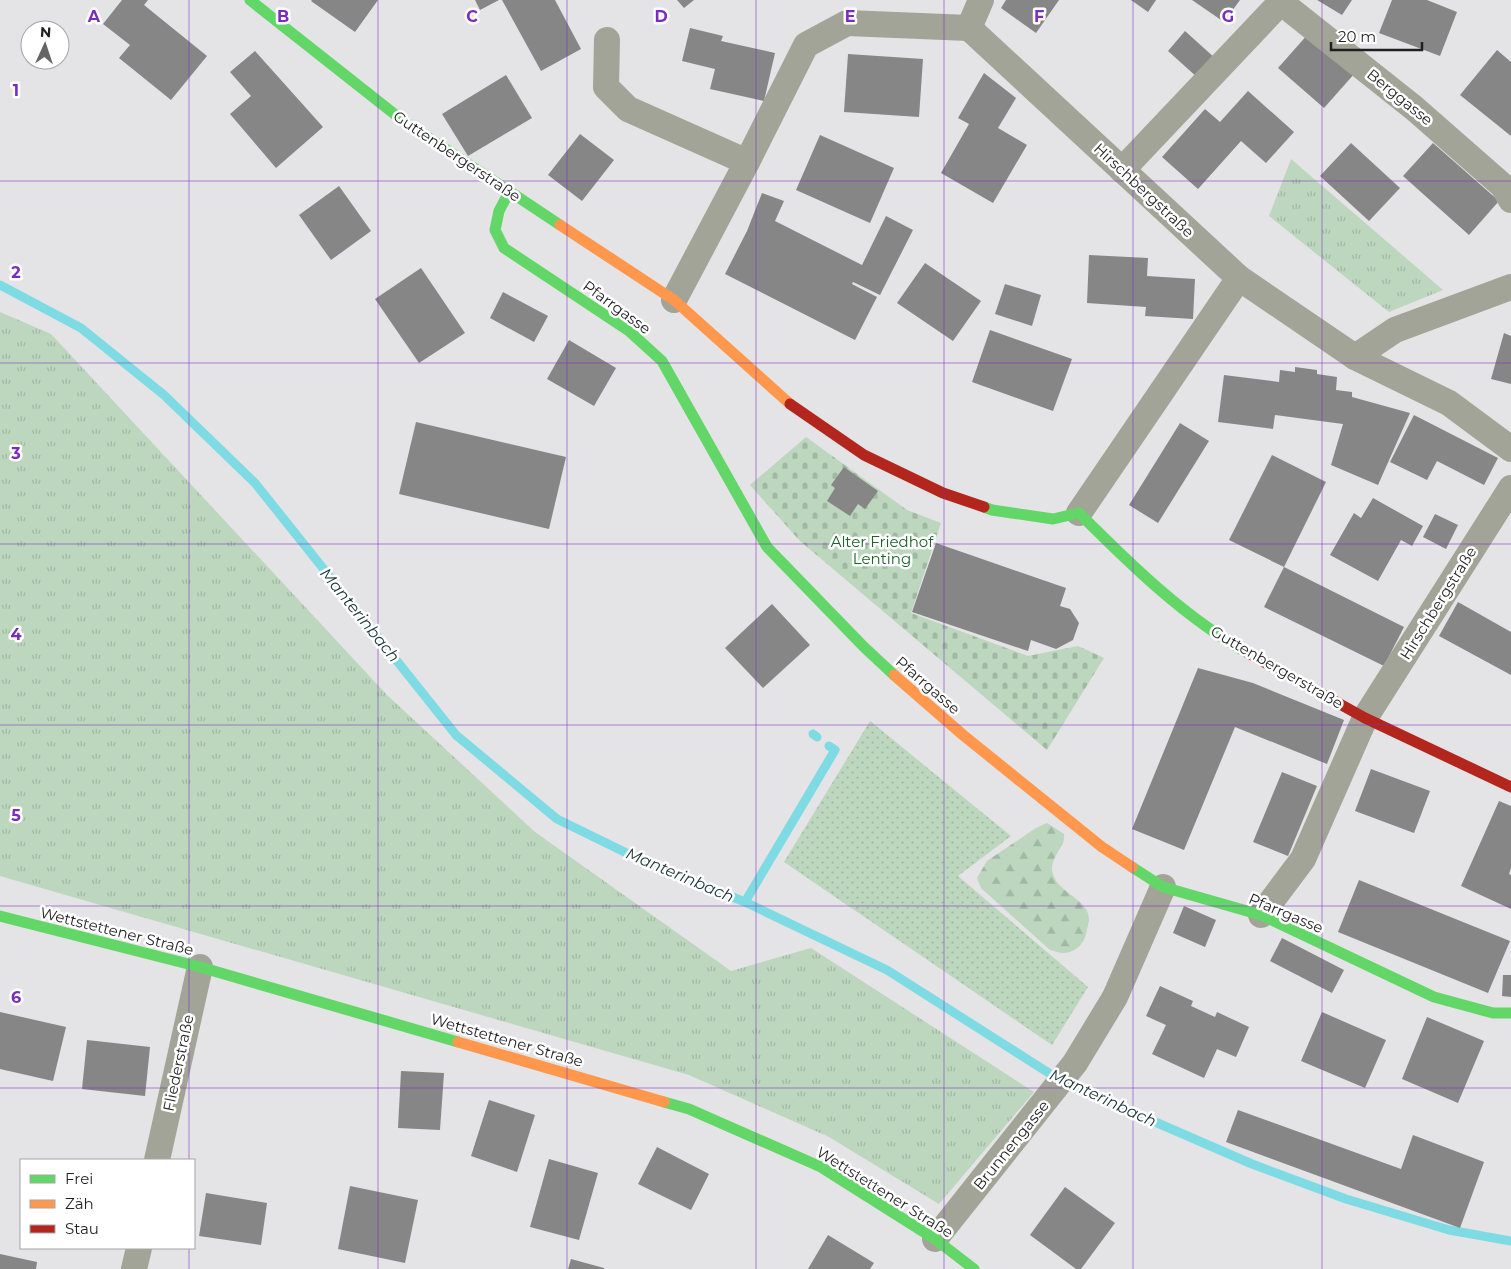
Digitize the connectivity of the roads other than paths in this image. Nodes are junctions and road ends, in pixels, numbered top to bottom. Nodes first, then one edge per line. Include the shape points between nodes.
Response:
1 (250, 0) edge
2 (981, 0) edge
3 (1280, 1) edge
4 (969, 28) junction
5 (607, 40) dead end
6 (747, 162) junction
7 (1122, 170) junction
8 (509, 192) junction
9 (1511, 200) edge
10 (1239, 278) junction
11 (1511, 287) edge
12 (674, 300) junction
13 (1355, 357) junction
14 (1511, 449) edge
15 (1511, 488) edge
16 (1079, 513) junction
17 (1365, 718) junction
18 (1511, 787) edge
19 (1163, 887) junction
20 (1261, 915) junction
21 (0, 916) edge
22 (200, 967) junction
23 (1511, 1014) edge
24 (157, 1159) edge
25 (935, 1239) junction
26 (138, 1249) edge
27 (134, 1269) edge
28 (974, 1269) edge

1 - 8 street, Guttenbergerstraße via 402,120
2 - 4 street
3 - 7 street, Berggasse
3 - 9 street, Berggasse via 1414,108 1503,186
4 - 6 street via 847,23 806,45
4 - 7 street, Hirschbergstraße
5 - 6 street via 606,87 628,108
6 - 12 street
7 - 10 street, Hirschbergstraße
8 - 12 street, Guttenbergerstraße
8 - 19 street, Pfarrgasse via 499,211 495,230 504,248 629,330 662,361 767,547 864,647 912,691 1102,847
10 - 13 street, Hirschbergstraße
10 - 16 street
11 - 13 street via 1395,330
12 - 16 street, Guttenbergerstraße via 790,404 864,455 943,493 992,510 1053,519
13 - 14 street, Hirschbergstraße via 1449,403
15 - 17 street, Hirschbergstraße
16 - 17 street, Guttenbergerstraße via 1131,565 1219,638
17 - 18 street, Guttenbergerstraße
17 - 20 street via 1303,859
19 - 20 street, Pfarrgasse
19 - 25 street, Brunnengasse via 1115,997 1072,1068
20 - 23 street, Pfarrgasse via 1434,997
21 - 22 street, Wettstettener Straße
22 - 24 street, Fliederstraße
22 - 25 street, Wettstettener Straße via 689,1109 821,1167
25 - 28 street, Wettstettener Straße
26 - 27 street

